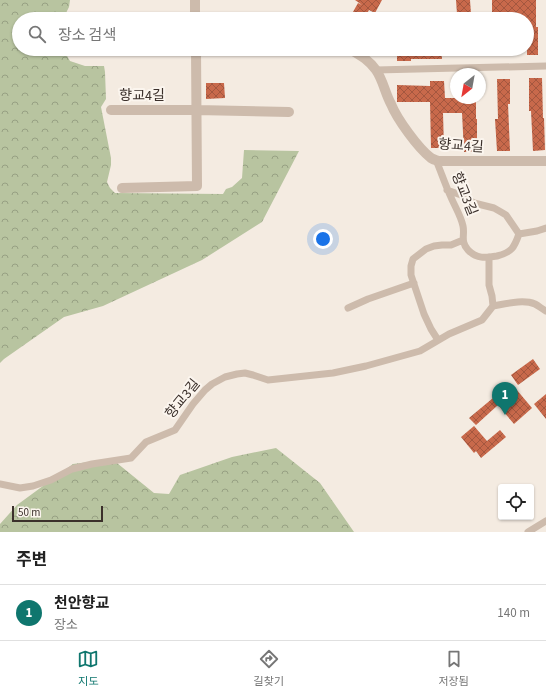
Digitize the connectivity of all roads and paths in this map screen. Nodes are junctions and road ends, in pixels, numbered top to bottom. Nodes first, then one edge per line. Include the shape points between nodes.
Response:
1 (195, 0) edge
2 (195, 12) edge
3 (196, 56) edge
4 (361, 56) edge
5 (546, 66) edge
6 (376, 70) junction
7 (111, 110) dead end
8 (197, 110) junction
9 (288, 112) dead end
10 (436, 160) junction
11 (546, 162) edge
12 (122, 188) dead end
13 (448, 190) junction
14 (546, 228) edge
15 (519, 234) junction
16 (463, 240) junction
17 (489, 257) junction
18 (414, 284) junction
19 (493, 306) junction
20 (348, 308) dead end
21 (546, 311) edge
22 (438, 340) junction
23 (0, 484) edge
24 (546, 521) edge
25 (528, 532) edge

1 - 2 street
3 - 8 street
4 - 6 street, 향교4길
5 - 6 lane
6 - 10 street, 향교4길 via 398,117 426,154
7 - 8 street, 향교4길
8 - 9 street, 향교4길
8 - 12 street via 197,186
10 - 11 street, 향교4길
10 - 13 lane, 향교3길
13 - 15 lane via 506,215
13 - 16 lane, 향교3길 via 463,227
14 - 15 lane
15 - 17 lane via 510,252
16 - 17 lane via 468,250 476,255
16 - 18 lane via 451,245 426,249 413,259 411,266
17 - 19 lane via 489,285
18 - 20 lane
18 - 22 lane via 424,314
19 - 21 lane via 526,302
19 - 22 lane, 향교3길 via 482,320
22 - 23 lane, 향교3길 via 420,351 333,373 268,380 245,373 225,377 205,390 175,430 146,442 130,458 72,469 33,486 20,488
24 - 25 lane

